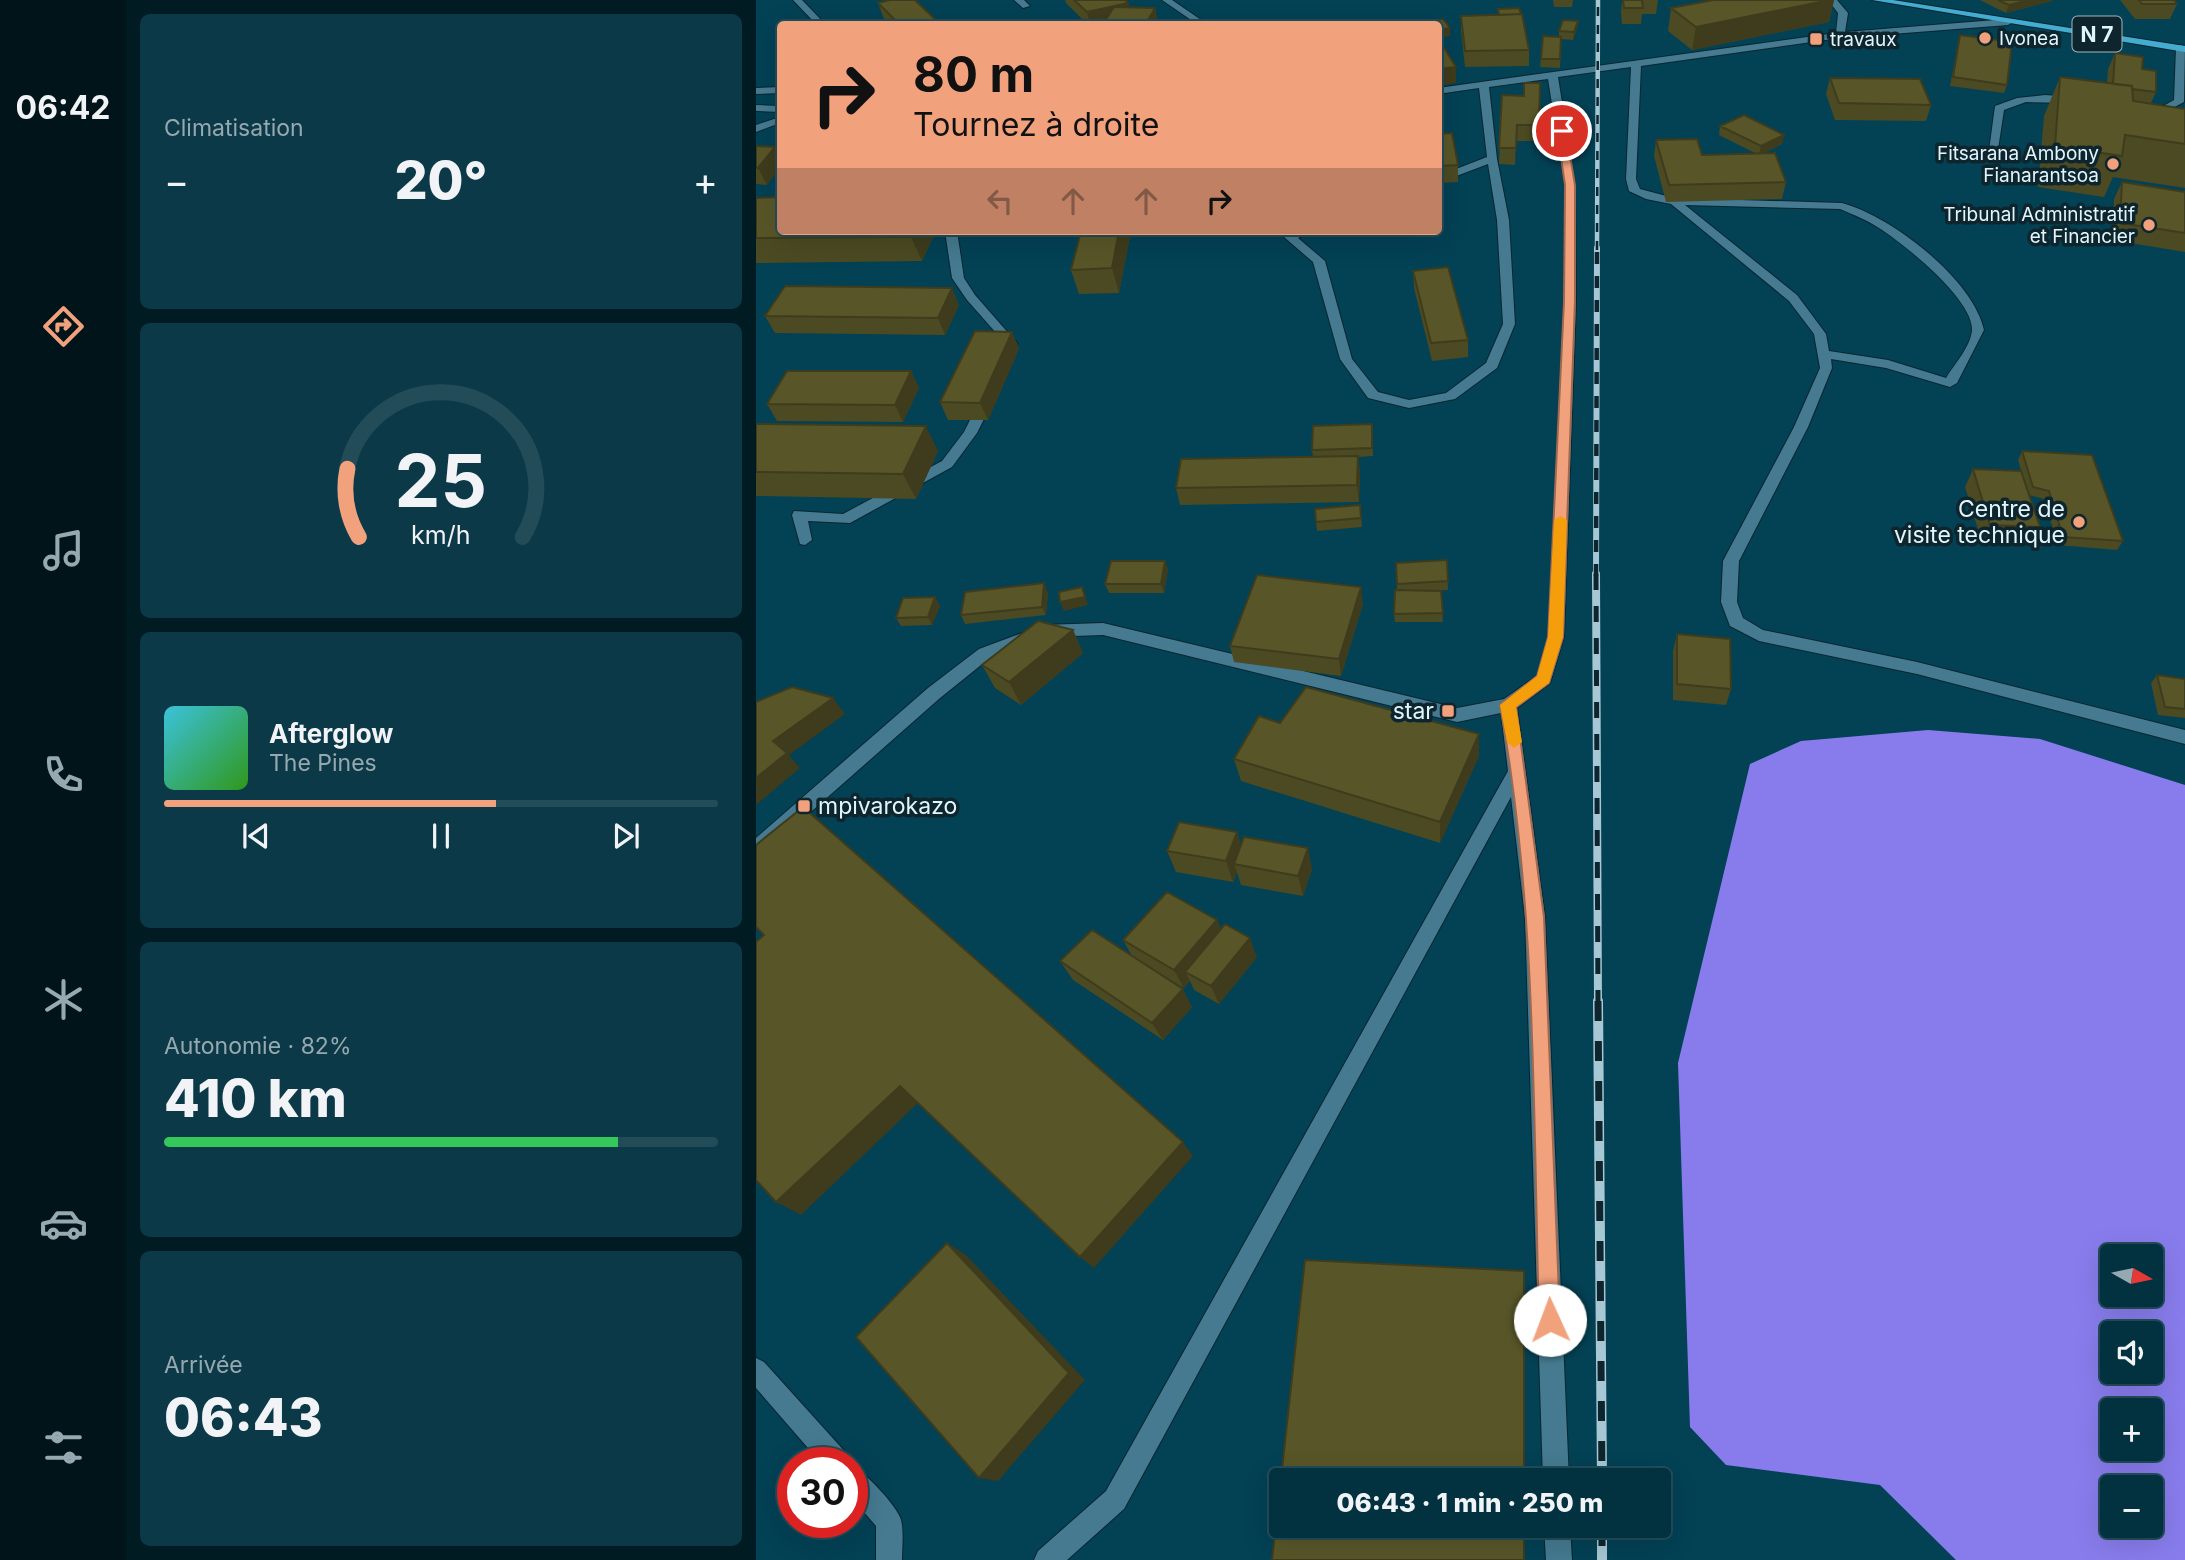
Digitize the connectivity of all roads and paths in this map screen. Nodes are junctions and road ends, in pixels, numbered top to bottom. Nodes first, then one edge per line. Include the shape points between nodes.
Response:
1 (797, 0) edge
2 (1166, 0) edge
3 (1832, 0) edge
4 (1876, 0) edge
5 (818, 21) edge
6 (1198, 21) edge
7 (2008, 22) junction
8 (1840, 35) junction
9 (2183, 48) edge
10 (1636, 65) junction
11 (1553, 77) junction
12 (1483, 86) junction
13 (777, 90) edge
14 (756, 91) edge
15 (1442, 91) edge
16 (2087, 101) edge
17 (2136, 106) edge
18 (756, 108) edge
19 (777, 109) edge
20 (777, 121) edge
21 (756, 129) edge
22 (1992, 156) dead end
23 (1492, 159) junction
24 (1442, 178) edge
25 (1674, 201) junction
26 (953, 235) edge
27 (1295, 235) edge
28 (1824, 354) junction
29 (1002, 364) edge
30 (994, 384) edge
31 (805, 540) dead end
32 (1508, 705) junction
33 (2185, 737) edge
34 (1518, 768) junction
35 (756, 849) edge
36 (756, 1370) edge
37 (824, 1447) edge
38 (1556, 1468) edge
39 (868, 1497) edge
40 (1558, 1538) edge
41 (889, 1560) edge
42 (1047, 1560) edge
43 (1559, 1560) edge

1 - 5 street
2 - 6 street
3 - 8 street via 1843,13
4 - 7 main road, N 7
7 - 8 street
7 - 9 main road, N 7
8 - 10 street
9 - 17 street via 2179,102 2167,108
10 - 11 street
10 - 25 street via 1631,179 1636,191
11 - 12 street
11 - 32 street via 1570,185 1570,301 1556,637 1544,679
12 - 15 street
12 - 23 street
13 - 14 street
16 - 22 street via 2036,97 2013,100 1999,108
18 - 19 street
20 - 21 street
23 - 24 street
23 - 27 street via 1503,220 1508,324 1492,365 1450,396 1409,404 1373,395 1346,359 1319,261 1290,237
25 - 28 street via 1793,298 1820,334
25 - 28 street via 1842,206 1862,213 1889,229 1959,291 1975,315 1978,331 1950,383 1888,364
26 - 29 street via 955,270 971,298 1011,343
28 - 33 street via 1826,368 1801,426 1731,561 1729,602 1736,622 1759,635 1917,668
30 - 31 street via 970,433 947,464 845,519 799,515
32 - 34 street
32 - 35 street via 1457,715 1103,629 1043,632 985,653
34 - 38 street via 1535,917
34 - 42 street via 1115,1500
36 - 37 street
39 - 41 street via 889,1521
40 - 43 street

